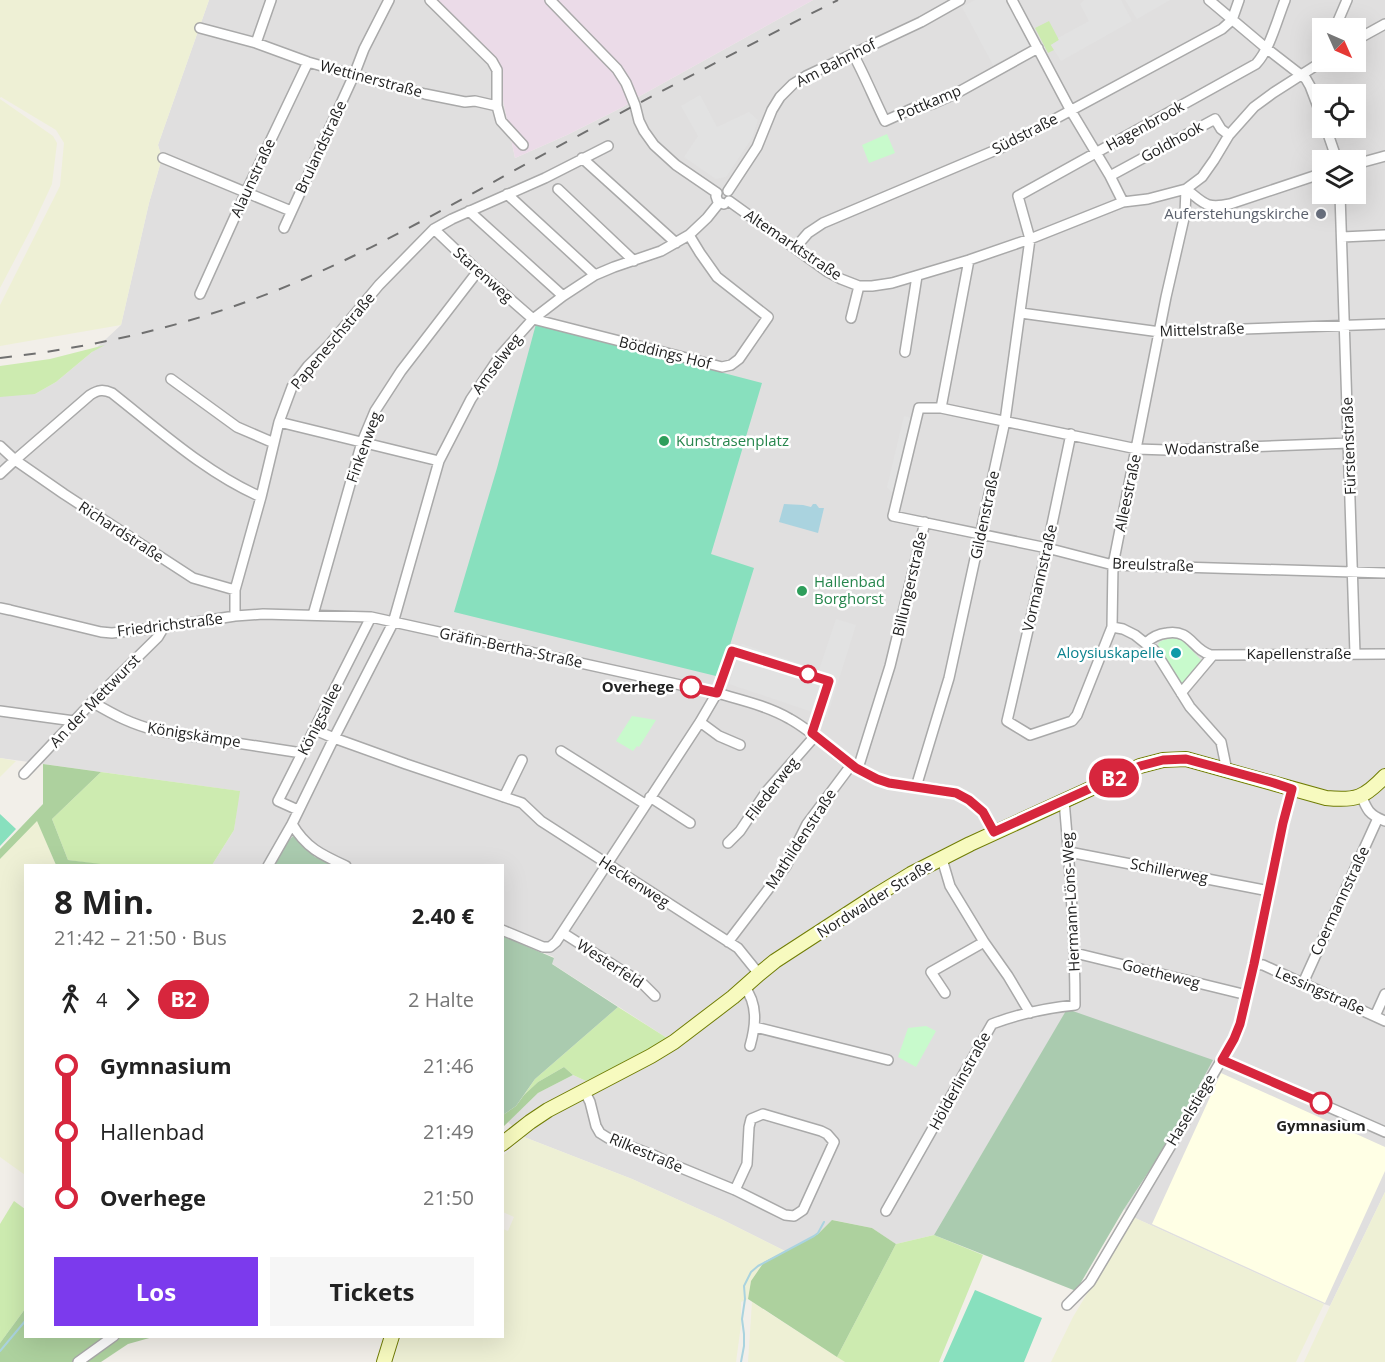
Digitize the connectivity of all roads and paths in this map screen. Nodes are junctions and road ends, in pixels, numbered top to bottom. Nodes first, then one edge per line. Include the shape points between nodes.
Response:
1 (272, 0) edge
2 (389, 0) edge
3 (430, 0) edge
4 (550, 0) edge
5 (960, 0) edge
6 (1012, 0) edge
7 (1209, 0) edge
8 (1239, 0) edge
9 (1285, 0) edge
10 (1347, 0) edge
11 (1339, 18) edge
12 (1232, 20) junction
13 (1385, 24) edge
14 (200, 28) dead end
15 (1366, 33) edge
16 (256, 43) junction
17 (1038, 48) junction
18 (1266, 48) junction
19 (853, 54) junction
20 (308, 62) junction
21 (1312, 68) edge
22 (354, 75) junction
23 (1302, 75) junction
24 (1312, 91) edge
25 (497, 106) junction
26 (1071, 111) junction
27 (1229, 135) junction
28 (523, 145) dead end
29 (608, 146) dead end
30 (1096, 153) junction
31 (1385, 156) edge
32 (163, 158) dead end
33 (582, 158) junction
34 (1366, 161) edge
35 (1110, 176) junction
36 (1312, 177) edge
37 (558, 189) dead end
38 (1186, 189) junction
39 (246, 192) junction
40 (507, 194) junction
41 (723, 197) junction
42 (1123, 202) junction
43 (1340, 204) edge
44 (469, 211) junction
45 (291, 212) junction
46 (284, 228) dead end
47 (434, 229) junction
48 (1385, 235) edge
49 (689, 236) junction
50 (1342, 237) junction
51 (1030, 239) junction
52 (676, 243) junction
53 (795, 248) junction
54 (969, 260) junction
55 (634, 261) junction
56 (478, 271) junction
57 (595, 275) junction
58 (917, 276) junction
59 (859, 286) junction
60 (200, 294) dead end
61 (563, 296) junction
62 (1020, 313) junction
63 (851, 318) dead end
64 (533, 319) junction
65 (1385, 324) edge
66 (1346, 325) junction
67 (1160, 332) junction
68 (905, 352) dead end
69 (171, 379) dead end
70 (940, 408) junction
71 (1005, 421) junction
72 (279, 422) junction
73 (1071, 435) junction
74 (362, 442) junction
75 (274, 443) junction
76 (1349, 443) junction
77 (0, 446) edge
78 (1137, 449) junction
79 (15, 460) junction
80 (439, 461) junction
81 (0, 474) edge
82 (261, 497) junction
83 (925, 522) junction
84 (981, 534) junction
85 (1047, 548) junction
86 (1113, 565) junction
87 (1353, 571) junction
88 (1385, 573) edge
89 (235, 590) junction
90 (0, 608) edge
91 (313, 615) junction
92 (235, 616) junction
93 (371, 617) junction
94 (393, 622) junction
95 (164, 627) junction
96 (1112, 627) junction
97 (1146, 643) junction
98 (1355, 654) junction
99 (1385, 654) edge
100 (1213, 655) junction
101 (717, 693) junction
102 (1181, 693) junction
103 (92, 702) junction
104 (0, 711) edge
105 (74, 721) junction
106 (1007, 721) joint
107 (700, 722) junction
108 (315, 730) junction
109 (815, 736) junction
110 (334, 738) junction
111 (740, 745) dead end
112 (561, 751) dead end
113 (302, 753) junction
114 (522, 760) dead end
115 (854, 766) junction
116 (1227, 771) junction
117 (24, 774) dead end
118 (1385, 776) edge
119 (916, 787) junction
120 (1292, 789) junction
121 (1361, 795) junction
122 (504, 797) junction
123 (1064, 800) junction
124 (648, 801) junction
125 (298, 810) junction
126 (1382, 820) edge
127 (690, 822) dead end
128 (292, 824) junction
129 (994, 832) junction
130 (729, 843) dead end
131 (1069, 852) junction
132 (942, 858) junction
133 (269, 864) edge
134 (342, 864) edge
135 (607, 864) junction
136 (1269, 891) junction
137 (504, 931) edge
138 (563, 933) junction
139 (728, 942) junction
140 (984, 942) junction
141 (1075, 953) junction
142 (1254, 964) junction
143 (759, 974) junction
144 (1302, 983) junction
145 (744, 986) junction
146 (945, 993) dead end
147 (1385, 994) edge
148 (1247, 995) junction
149 (655, 996) dead end
150 (1075, 1005) joint
151 (1030, 1013) junction
152 (1375, 1016) junction
153 (1385, 1021) edge
154 (755, 1027) junction
155 (750, 1046) dead end
156 (888, 1060) dead end
157 (1222, 1060) junction
158 (584, 1090) junction
159 (1385, 1132) edge
160 (504, 1142) edge
161 (735, 1190) junction
162 (886, 1211) dead end
163 (1067, 1305) dead end
164 (111, 1338) edge
165 (391, 1338) edge
166 (78, 1362) edge
167 (384, 1362) edge

1 - 16 street
2 - 22 street, Brulandstraße
3 - 25 street via 492,62 497,70
4 - 41 street, Altemarktstraße via 616,69 626,83 639,122 654,145
5 - 19 street, Am Bahnhof
6 - 17 street
7 - 12 street
8 - 12 street
9 - 18 street
10 - 11 street
12 - 18 street
12 - 26 street, Südstraße
13 - 15 street
14 - 16 street, Wettinerstraße
16 - 20 street, Wettinerstraße
17 - 19 street, Pottkamp via 954,94 885,121
17 - 26 street
18 - 23 street
18 - 30 street, Hagenbrook via 1256,63
19 - 41 street, Am Bahnhof via 806,76 780,97 757,147
20 - 22 street, Wettinerstraße
20 - 39 street, Alaunstraße
21 - 23 street, Altemarktstraße
22 - 25 street, Wettinerstraße via 425,94
22 - 45 street, Brulandstraße
23 - 24 street
23 - 27 street, Altemarktstraße via 1254,107
25 - 28 street via 501,121
26 - 30 street
26 - 53 street, Südstraße via 1002,147 824,223
27 - 35 street, Goldhook via 1215,119
27 - 38 street, Altemarktstraße via 1202,177
29 - 33 street, Papeneschstraße
30 - 35 street
30 - 51 street, Hagenbrook via 1018,195
31 - 34 street
32 - 39 street
33 - 40 street, Papeneschstraße
33 - 52 street
35 - 42 street
36 - 38 street via 1220,206 1209,206
37 - 55 street
38 - 42 street, Altemarktstraße
38 - 67 street, Alleestraße via 1185,214
39 - 45 street
39 - 60 street, Alaunstraße
40 - 44 street, Papeneschstraße
40 - 57 street
41 - 49 street, Amselweg
41 - 53 street, Altemarktstraße
42 - 51 street, Altemarktstraße
43 - 50 street, Fürstenstraße
44 - 47 street, Papeneschstraße
44 - 61 street
45 - 46 street, Brulandstraße
47 - 56 street, Starenweg
47 - 72 street, Papeneschstraße via 308,366 292,387
48 - 50 street
49 - 52 street, Amselweg
49 - 64 street, Böddings Hof via 717,277 768,317 731,365 722,367
50 - 66 street, Fürstenstraße
51 - 54 street, Altemarktstraße
51 - 62 street, Gildenstraße
52 - 55 street, Amselweg
53 - 59 street, Altemarktstraße via 828,272
54 - 58 street, Altemarktstraße
54 - 70 street
55 - 57 street, Amselweg
56 - 64 street, Starenweg
56 - 74 street, Finkenweg via 401,371 375,411
57 - 61 street, Amselweg
58 - 59 street, Altemarktstraße
58 - 68 street
59 - 63 street, Altemarktstraße
61 - 64 street, Amselweg
62 - 67 street, Mittelstraße
62 - 71 street, Gildenstraße
64 - 80 street, Amselweg via 500,356 471,399
65 - 66 street, Mittelstraße
66 - 67 street, Mittelstraße
66 - 76 street, Fürstenstraße
67 - 78 street, Alleestraße
69 - 75 street via 237,427
70 - 71 street
70 - 83 street, Billungerstraße via 920,408 893,516
71 - 73 street, Wodanstraße
71 - 84 street, Gildenstraße
72 - 74 street
72 - 75 street, Papeneschstraße
73 - 78 street, Wodanstraße
73 - 85 street, Vormannstraße
74 - 80 street
74 - 91 street, Finkenweg
75 - 82 street, Papeneschstraße
76 - 78 street, Wodanstraße
76 - 87 street, Fürstenstraße
77 - 79 street, Richardstraße
78 - 86 street, Alleestraße
79 - 81 street
79 - 82 street via 90,395 105,390 201,462
79 - 89 street, Richardstraße via 192,578
80 - 94 street, Amselweg
82 - 89 street, Papeneschstraße
83 - 84 street, Breulstraße
83 - 115 street, Billungerstraße via 890,666 860,762
84 - 85 street, Breulstraße
84 - 119 street, Gildenstraße via 950,678
85 - 86 street, Breulstraße
85 - 106 street, Vormannstraße
86 - 87 street, Breulstraße
86 - 96 street, Alleestraße
87 - 88 street, Breulstraße
87 - 98 street, Fürstenstraße
89 - 92 street, Papeneschstraße
90 - 95 street, Friedrichstraße via 101,632
91 - 92 street, Gräfin-Bertha-Straße
91 - 93 street, Gräfin-Bertha-Straße
92 - 95 street, Friedrichstraße
93 - 94 street, Gräfin-Bertha-Straße
93 - 108 street, Königsallee
94 - 101 street, Gräfin-Bertha-Straße
94 - 110 street, Königsallee
95 - 103 street, An der Mettwurst
96 - 97 street
96 - 106 street, Alleestraße via 1072,721 1030,735
97 - 100 street via 1160,634 1180,633 1204,653
97 - 102 street
98 - 99 street, Kapellenstraße
98 - 100 street, Kapellenstraße
100 - 102 street
101 - 107 street
101 - 109 street, Gräfin-Bertha-Straße via 790,718
102 - 116 street via 1221,742
103 - 105 street, An der Mettwurst
103 - 113 street, Königskämpe via 137,726
104 - 105 street
105 - 117 street, An der Mettwurst
107 - 111 street
107 - 124 street
108 - 110 street, Heckenweg
108 - 113 street, Königsallee
109 - 115 street, Gräfin-Bertha-Straße
109 - 130 street, Fliederweg via 766,792
110 - 122 street, Heckenweg
110 - 125 street, Königsallee
112 - 124 street
113 - 125 street, Königsallee via 279,801
114 - 122 street
115 - 119 street, Gräfin-Bertha-Straße via 877,779
115 - 139 street, Mathildenstraße via 807,824 786,866
116 - 120 street, Nordwalder Straße
116 - 123 street, Nordwalder Straße via 1186,759 1163,760 1140,766
118 - 121 street
119 - 129 street, Gräfin-Bertha-Straße via 956,793 969,800 983,812
120 - 121 street, Nordwalder Straße via 1346,800
120 - 136 street, Haselstiege
121 - 126 street via 1367,810
122 - 135 street, Heckenweg via 522,803 541,821
123 - 129 street, Nordwalder Straße
123 - 131 street, Hermann-Löns-Weg
124 - 127 street
124 - 135 street
125 - 128 street, Königsallee
126 - 144 street, Coermannstraße
128 - 133 street, Königsallee
128 - 134 street via 310,847
129 - 132 street, Nordwalder Straße
131 - 136 street, Schillerweg
131 - 141 street, Hermann-Löns-Weg
132 - 140 street via 950,886
132 - 143 street, Nordwalder Straße via 875,896
135 - 138 street
135 - 139 street, Heckenweg
136 - 142 street, Haselstiege
137 - 138 street, Westerfeld via 543,947 550,947
138 - 149 street, Westerfeld via 643,984
139 - 143 street, Heckenweg via 738,948
140 - 146 street via 931,972
140 - 151 street
141 - 148 street, Goetheweg
141 - 150 street, Hermann-Löns-Weg
142 - 144 street, Lessingstraße
142 - 148 street, Haselstiege
143 - 145 street, Nordwalder Straße
144 - 152 street, Lessingstraße
145 - 154 street via 753,1003
145 - 158 street, Nordwalder Straße via 674,1042
147 - 152 street
148 - 157 street, Haselstiege via 1240,1024
150 - 151 street, Hölderlinstraße
151 - 162 street, Hölderlinstraße via 992,1024
152 - 153 street, Lessingstraße
154 - 155 street
154 - 156 street
157 - 159 street
157 - 163 street, Haselstiege via 1090,1282
158 - 160 street, Nordwalder Straße via 548,1110
158 - 161 street, Rilkestraße via 600,1133
161 - 161 street, Rilkestraße via 794,1216 803,1210 834,1142 820,1131 763,1114 756,1116 749,1127 747,1164
164 - 166 street
165 - 167 street

